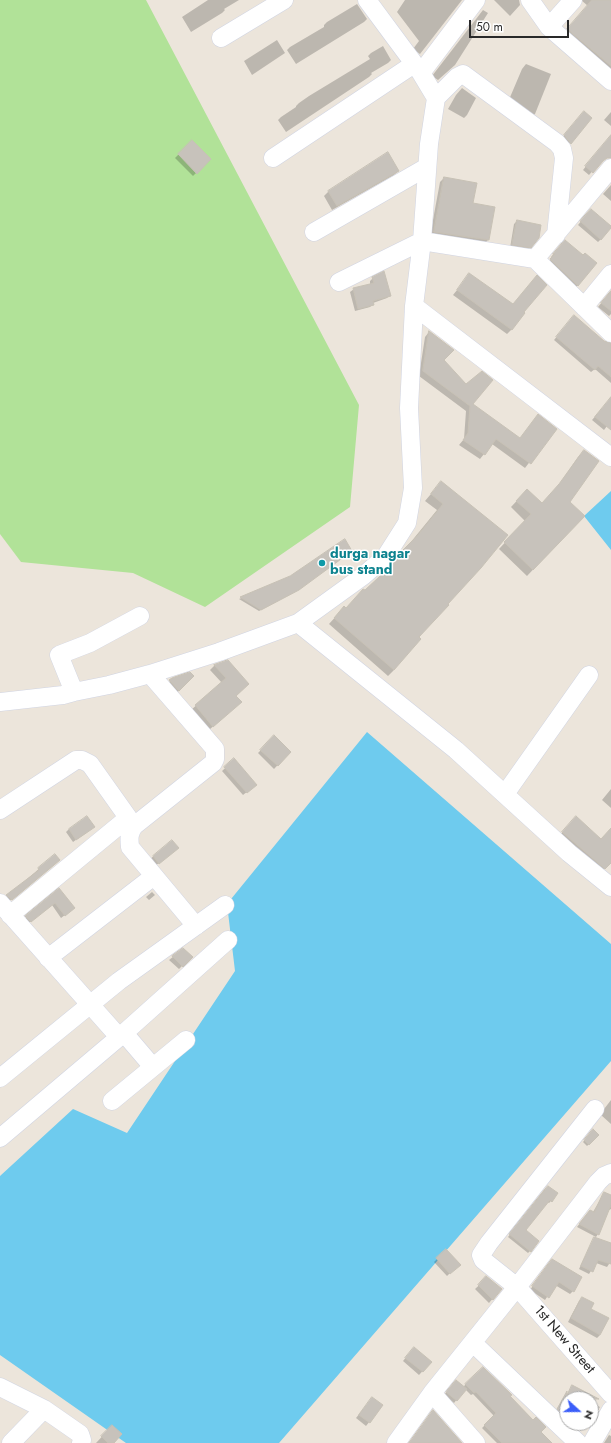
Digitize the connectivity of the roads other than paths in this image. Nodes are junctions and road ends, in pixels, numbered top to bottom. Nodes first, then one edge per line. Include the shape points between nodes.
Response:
1 (284, 0) edge
2 (367, 0) edge
3 (476, 0) edge
4 (530, 0) edge
5 (574, 0) edge
6 (549, 27) junction
7 (221, 38) dead end
8 (418, 68) junction
9 (611, 81) edge
10 (436, 98) junction
11 (273, 158) dead end
12 (427, 167) junction
13 (611, 168) edge
14 (314, 232) dead end
15 (556, 234) junction
16 (422, 241) junction
17 (534, 259) junction
18 (611, 274) edge
19 (338, 282) dead end
20 (414, 306) junction
21 (584, 307) junction
22 (611, 333) edge
23 (611, 458) edge
24 (140, 616) dead end
25 (298, 623) junction
26 (150, 674) junction
27 (589, 675) dead end
28 (74, 692) junction
29 (0, 702) edge
30 (505, 794) junction
31 (0, 810) edge
32 (131, 822) junction
33 (154, 876) junction
34 (609, 882) edge
35 (225, 905) dead end
36 (5, 909) edge
37 (196, 926) junction
38 (228, 940) dead end
39 (48, 958) junction
40 (89, 1005) junction
41 (121, 1035) junction
42 (186, 1040) dead end
43 (153, 1067) junction
44 (0, 1078) edge
45 (112, 1101) dead end
46 (595, 1109) dead end
47 (0, 1138) edge
48 (611, 1173) edge
49 (517, 1287) junction
50 (473, 1343) junction
51 (0, 1387) edge
52 (432, 1393) junction
53 (611, 1394) edge
54 (44, 1410) junction
55 (611, 1410) edge
56 (11, 1443) edge
57 (81, 1443) edge
58 (396, 1443) edge
59 (476, 1443) edge
60 (578, 1443) edge
61 (592, 1443) edge

1 - 7 street
2 - 8 street
3 - 8 street
4 - 6 street
5 - 6 street
6 - 9 street
8 - 10 street
8 - 11 street
10 - 12 street
10 - 15 street via 463,74 557,143 564,158
12 - 14 street
12 - 16 street
13 - 15 street
15 - 17 street
16 - 17 street
16 - 19 street
16 - 20 street
17 - 21 street
18 - 21 street
20 - 23 street
20 - 25 street via 409,408 413,488 407,523 386,556
21 - 22 street
24 - 28 street via 90,643 58,656
25 - 26 street
25 - 30 street via 456,750
26 - 28 street
26 - 32 street via 211,743 215,749 215,760
27 - 30 street
28 - 29 street
30 - 34 street via 569,853
31 - 32 street via 76,760 82,760 90,764
32 - 33 street via 130,847
32 - 36 street
33 - 37 street
33 - 39 street
35 - 37 street
36 - 39 street
37 - 40 street
38 - 41 street
39 - 40 street
40 - 41 street
40 - 44 street
41 - 43 street
41 - 47 street
42 - 43 street
43 - 45 street
46 - 49 street, 1st New Street via 481,1255 483,1260
48 - 49 street via 598,1182
49 - 50 street
49 - 53 street, 1st New Street
50 - 52 street
50 - 60 street
51 - 54 street
52 - 58 street
52 - 59 street
54 - 56 street
54 - 57 street via 80,1434
55 - 61 street

